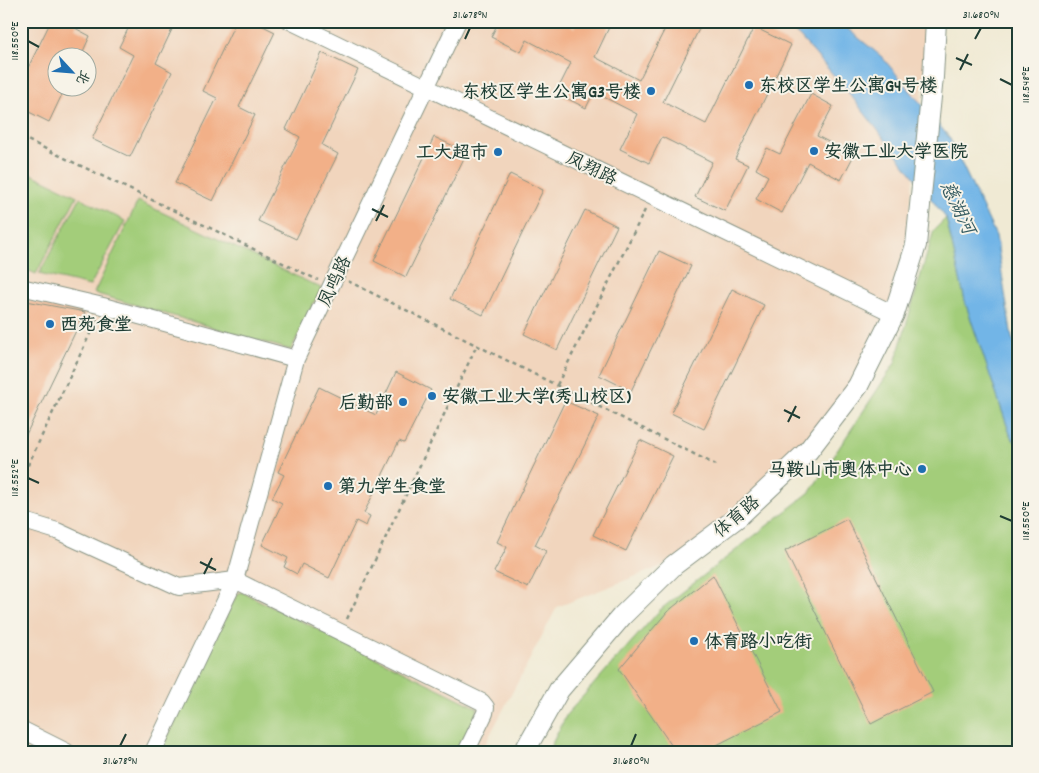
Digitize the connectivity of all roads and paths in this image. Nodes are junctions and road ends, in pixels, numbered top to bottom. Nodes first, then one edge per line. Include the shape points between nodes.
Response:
1 (290, 21) edge
2 (458, 21) edge
3 (936, 21) edge
4 (425, 88) junction
5 (21, 137) edge
6 (651, 197) junction
7 (334, 281) junction
8 (21, 287) edge
9 (103, 306) junction
10 (894, 314) junction
11 (477, 345) junction
12 (296, 359) junction
13 (558, 385) junction
14 (718, 466) dead end
15 (21, 480) edge
16 (21, 520) edge
17 (235, 580) junction
18 (341, 632) junction
19 (21, 729) edge
20 (67, 752) edge
21 (153, 752) edge
22 (466, 752) edge
23 (524, 752) edge

1 - 4 street, 凤翔路
2 - 4 street, 凤鸣路
3 - 10 street, 体育路 via 916,245
4 - 6 street, 凤翔路
4 - 7 street, 凤鸣路
5 - 7 path
6 - 10 street, 凤翔路
6 - 13 path
7 - 11 path
7 - 12 street, 凤鸣路
8 - 9 street
9 - 12 street
9 - 15 path
10 - 23 street, 体育路 via 858,386 808,451 738,517 674,566 622,616 559,690
11 - 13 path
11 - 18 path
12 - 17 street, 凤鸣路
13 - 14 path
16 - 17 street via 57,531 179,587
17 - 18 street
17 - 21 street, 凤鸣路
18 - 22 street via 482,702 486,707 485,713
19 - 20 street

